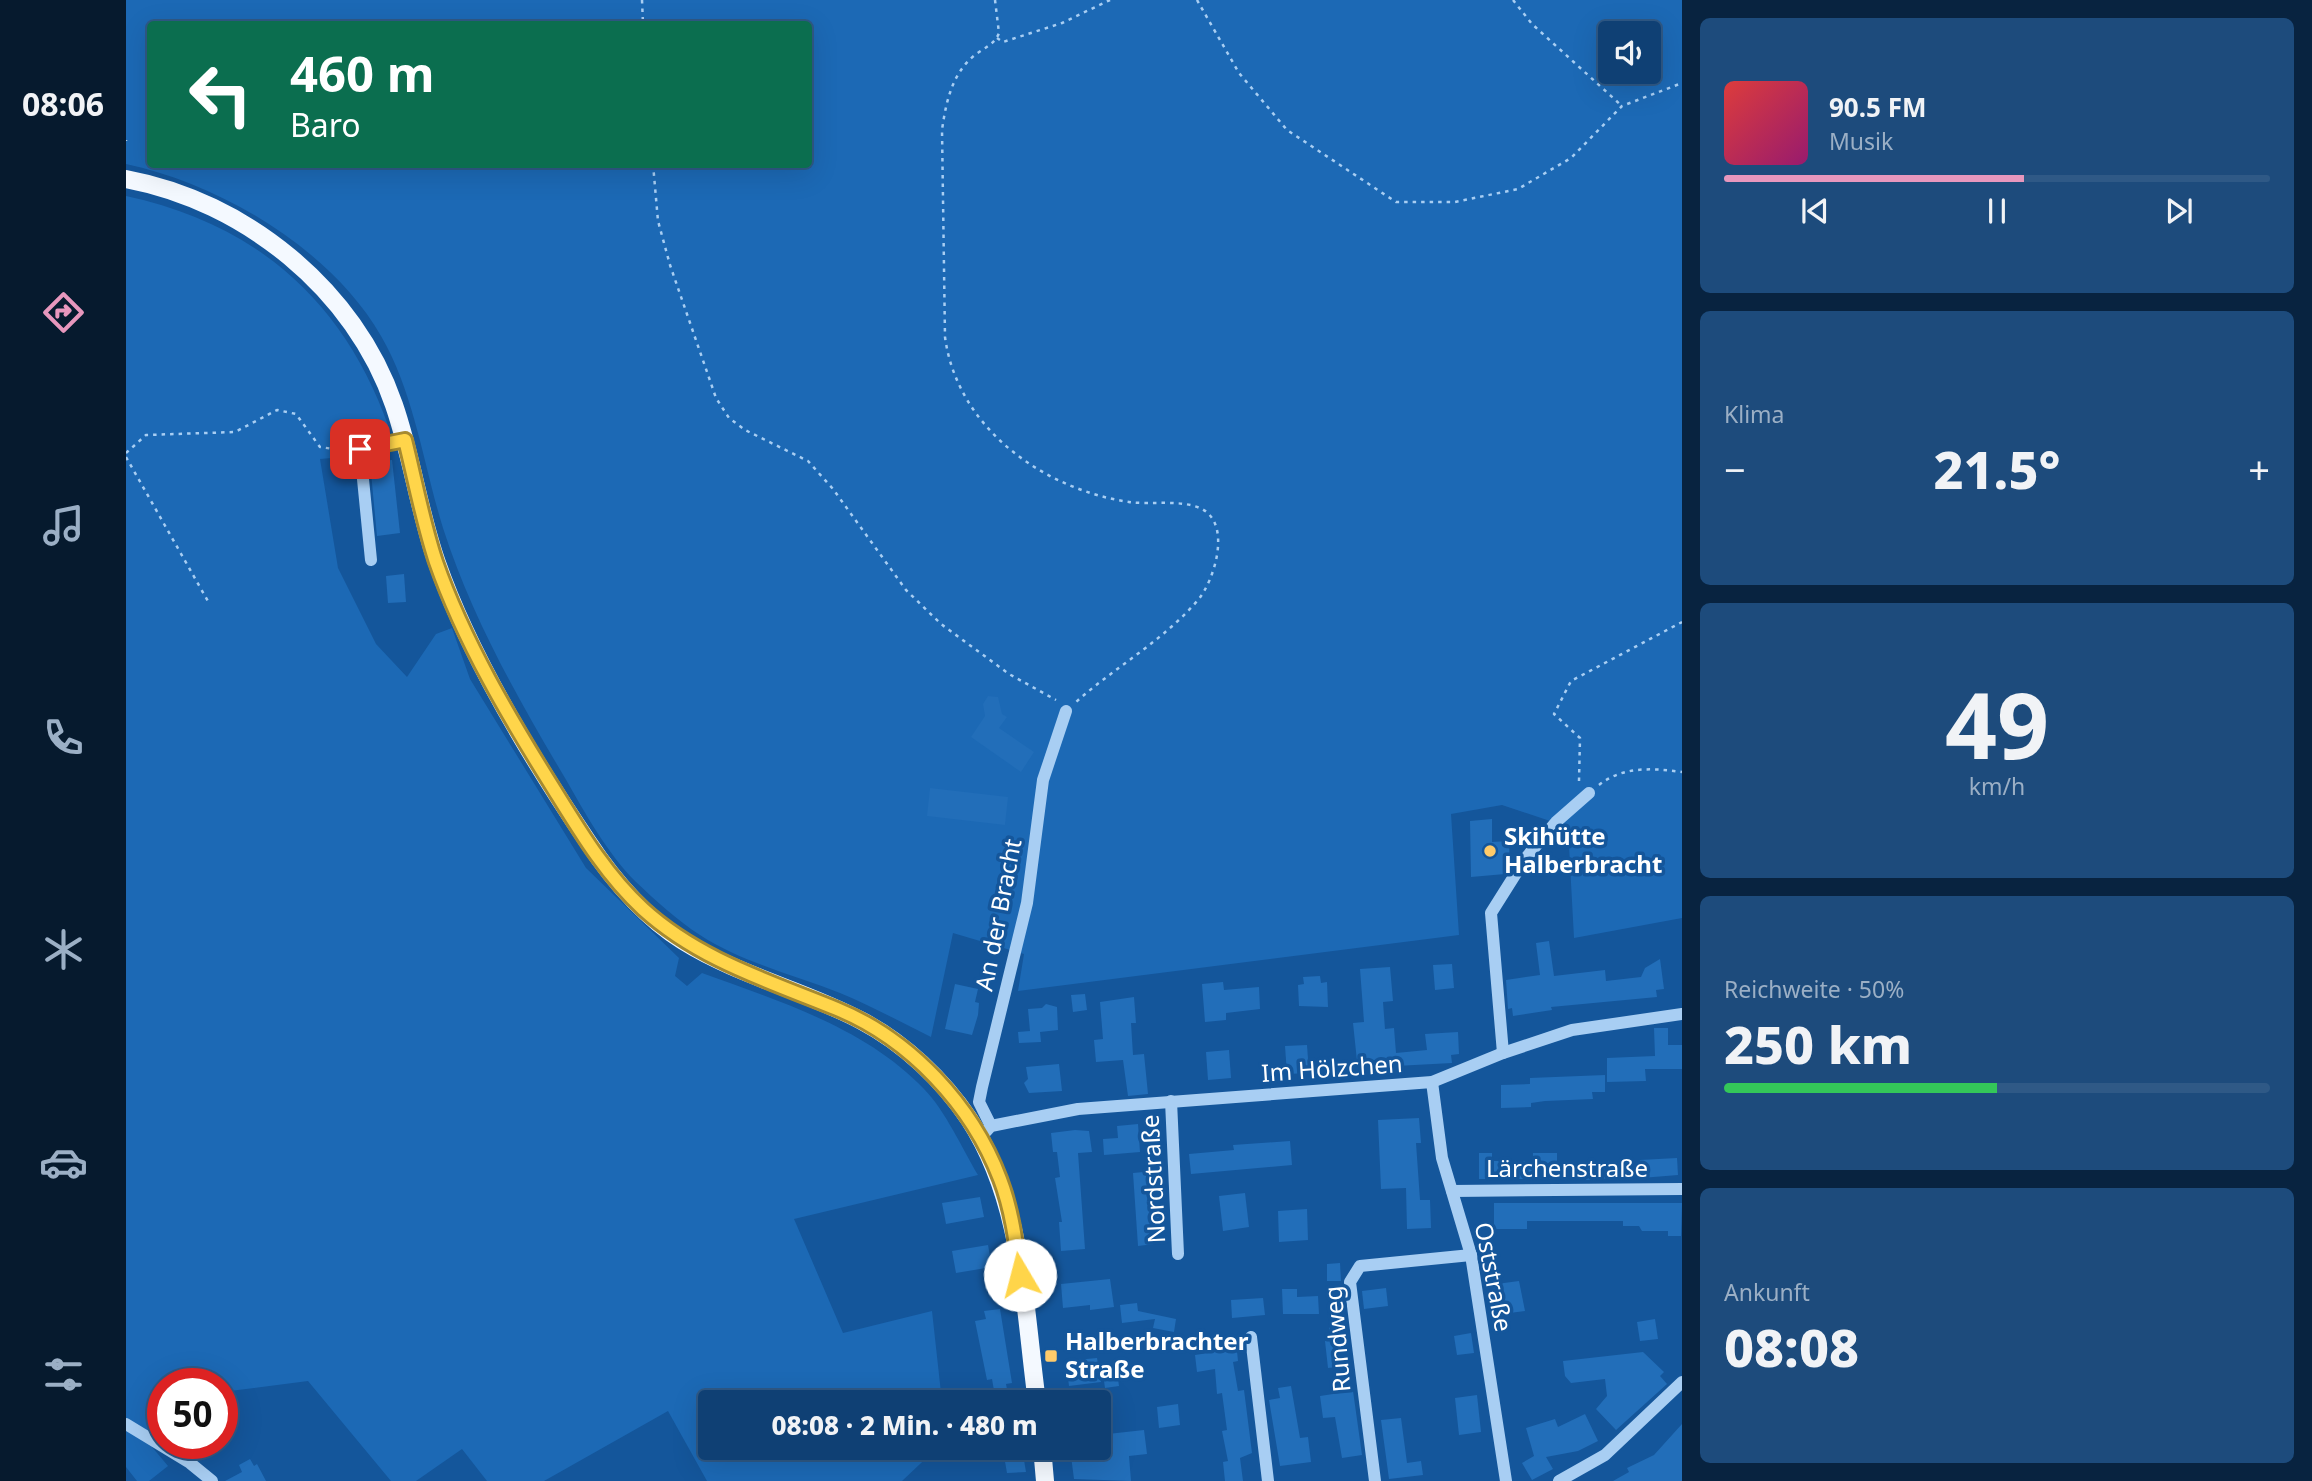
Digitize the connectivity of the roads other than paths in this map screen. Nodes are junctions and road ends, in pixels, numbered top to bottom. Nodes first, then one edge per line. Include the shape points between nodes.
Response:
1 (126, 179) edge
2 (405, 440) junction
3 (371, 560) dead end
4 (1066, 711) road end
5 (1589, 793) road end
6 (1682, 1014) edge
7 (1503, 1053) junction
8 (1432, 1082) junction
9 (1171, 1101) junction
10 (986, 1132) junction
11 (1682, 1189) edge
12 (1452, 1191) junction
13 (1178, 1254) dead end
14 (1471, 1255) junction
15 (1251, 1337) dead end
16 (1682, 1382) edge
17 (1035, 1390) edge
18 (126, 1424) edge
19 (1043, 1460) edge
20 (212, 1481) edge
21 (1045, 1481) edge
22 (1268, 1481) edge
23 (1376, 1481) edge
24 (1506, 1481) edge
25 (1559, 1481) edge

1 - 2 main road via 181,194 249,228 303,268 355,328 379,369
2 - 3 street via 360,449
2 - 10 main road via 436,561 470,638 529,749 622,888 663,927 703,953 883,1033 921,1064
4 - 10 street, An der Bracht via 1043,780 1027,903 979,1102
5 - 7 street via 1556,822 1525,859 1491,913
6 - 7 street, Im Hölzchen via 1572,1030
7 - 8 street, Im Hölzchen
8 - 9 street, Im Hölzchen
8 - 12 street, Oststraße via 1442,1157
9 - 10 street, Im Hölzchen via 1078,1109
9 - 13 street, Nordstraße
10 - 17 main road via 1014,1226
11 - 12 street, Lärchenstraße
12 - 14 street, Oststraße
14 - 23 street, Rundweg via 1360,1266 1353,1273 1350,1282
14 - 24 street, Oststraße
15 - 22 street
16 - 25 street via 1605,1455
18 - 20 street
19 - 21 main road

